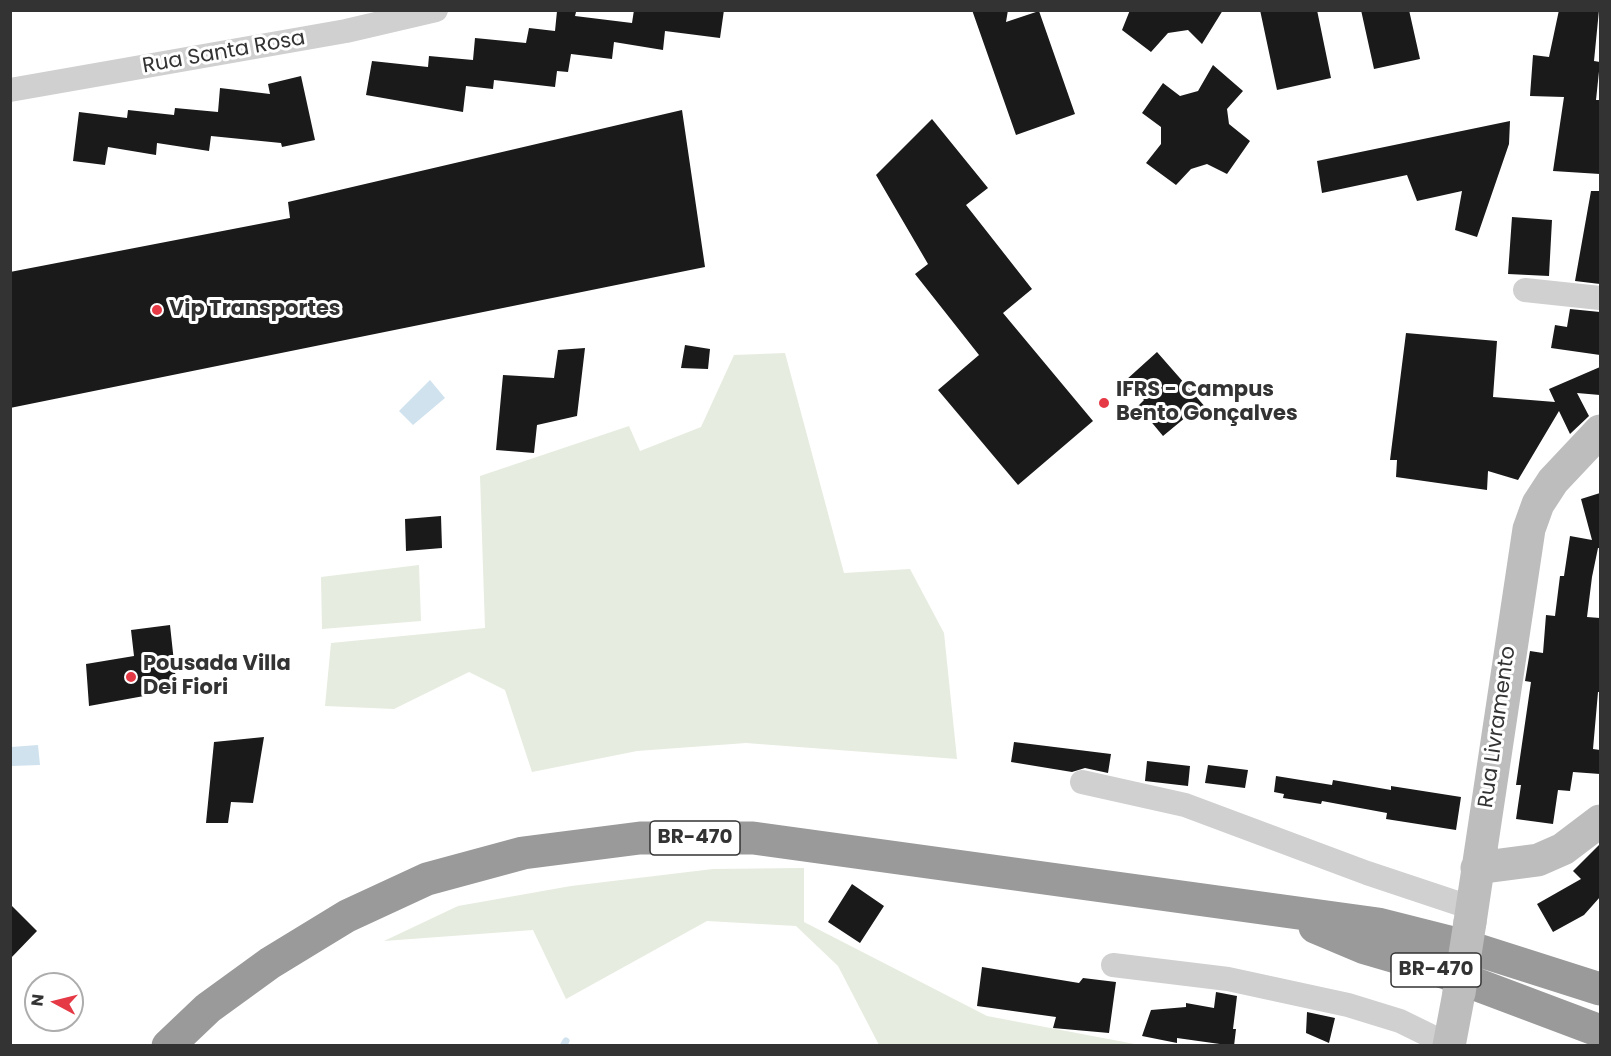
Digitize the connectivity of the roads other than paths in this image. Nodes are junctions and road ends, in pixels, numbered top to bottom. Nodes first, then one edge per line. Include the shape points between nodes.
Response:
1 (436, 10) edge
2 (347, 21) edge
3 (10, 90) edge
4 (1525, 291) dead end
5 (1600, 298) edge
6 (1600, 432) edge
7 (1082, 782) dead end
8 (1600, 821) edge
9 (1478, 868) junction
10 (1272, 910) junction
11 (1471, 915) junction
12 (1113, 964) dead end
13 (1600, 989) edge
14 (1600, 1030) edge
15 (1449, 1045) edge
16 (168, 1046) edge

1 - 2 street, Rua Santa Rosa
2 - 3 street, Rua Santa Rosa
4 - 5 street
6 - 9 main road, Rua Livramento via 1553,481 1538,504 1529,529
7 - 11 street via 1185,805
8 - 9 main road via 1563,849 1538,860
9 - 11 main road, Rua Livramento
10 - 13 highway, BR-470 via 1416,932
10 - 14 highway, BR-470 via 1365,948
10 - 16 highway, BR-470 via 753,838 640,838 523,853 427,879 347,916 270,963 208,1008
11 - 15 main road, Rua Livramento, bridge
12 - 15 street via 1228,979 1348,1005 1400,1021

